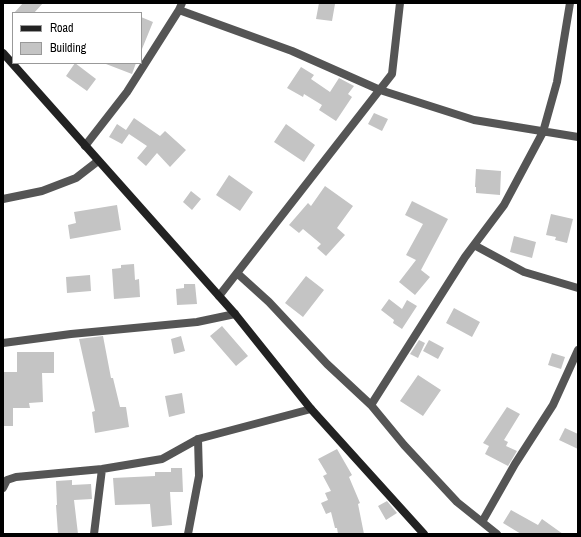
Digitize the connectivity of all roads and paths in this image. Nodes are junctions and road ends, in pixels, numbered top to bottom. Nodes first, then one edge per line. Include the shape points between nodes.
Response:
1 (400, 3) edge
2 (570, 3) edge
3 (180, 6) edge
4 (3, 53) edge
5 (12, 63) edge
6 (13, 64) edge
7 (380, 90) junction
8 (543, 132) junction
9 (578, 137) edge
10 (85, 146) junction
11 (98, 161) junction
12 (3, 199) edge
13 (474, 245) junction
14 (237, 274) junction
15 (578, 288) edge
16 (219, 296) junction
17 (235, 314) junction
18 (3, 343) edge
19 (578, 350) edge
20 (371, 405) junction
21 (311, 409) junction
22 (198, 439) junction
23 (102, 469) junction
24 (3, 488) edge
25 (482, 522) junction
26 (94, 534) edge
27 (188, 534) edge
28 (424, 534) edge
29 (497, 534) edge

1 - 7 street via 392,74
2 - 8 street via 557,82
3 - 7 street
3 - 10 street via 127,92
4 - 5 main road
6 - 10 main road
7 - 8 street via 474,120
7 - 14 street
8 - 9 street
8 - 13 street via 504,205
10 - 11 main road
11 - 12 street via 76,178 42,191
11 - 16 main road
13 - 15 street via 524,272
13 - 20 street
14 - 16 street
14 - 20 street via 269,302 327,364
16 - 17 main road
17 - 18 street via 197,322
17 - 21 main road
19 - 25 street via 553,405
20 - 25 street via 452,496
21 - 22 street
21 - 28 main road
22 - 23 street via 162,458
22 - 27 street via 199,476
23 - 24 street via 16,477 7,480
23 - 26 street
25 - 29 street

